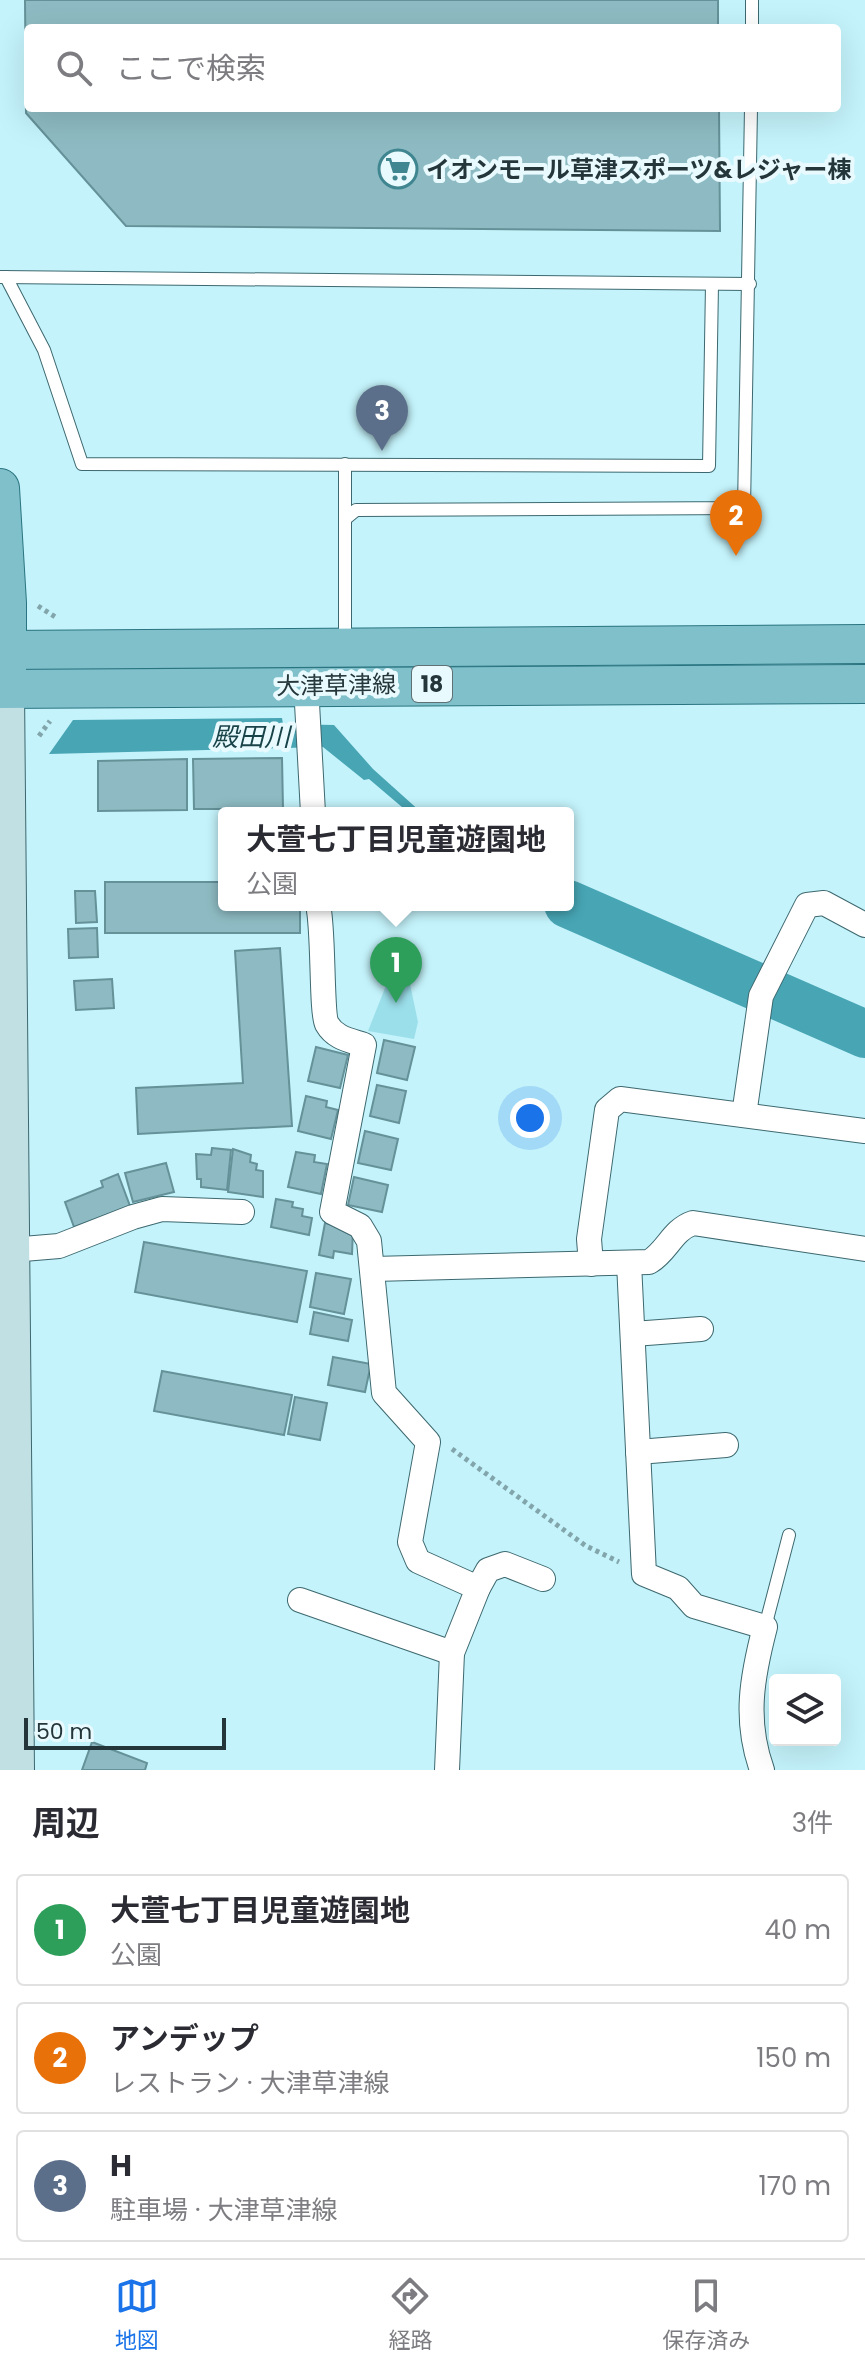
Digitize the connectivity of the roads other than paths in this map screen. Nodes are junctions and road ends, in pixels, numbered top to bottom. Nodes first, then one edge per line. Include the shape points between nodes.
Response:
1 (752, 0) edge
2 (752, 24) edge
3 (751, 112) edge
4 (3, 277) edge
5 (712, 284) junction
6 (750, 284) junction
7 (345, 464) junction
8 (0, 488) edge
9 (345, 519) junction
10 (865, 644) edge
11 (345, 646) junction
12 (3, 650) edge
13 (865, 684) edge
14 (3, 689) edge
15 (307, 700) junction
16 (313, 807) edge
17 (319, 911) edge
18 (861, 914) edge
19 (744, 1115) junction
20 (865, 1131) edge
21 (242, 1212) dead end
22 (865, 1249) edge
23 (11, 1250) junction
24 (629, 1263) junction
25 (591, 1264) junction
26 (373, 1269) junction
27 (701, 1329) dead end
28 (633, 1334) junction
29 (726, 1445) dead end
30 (638, 1452) junction
31 (789, 1535) dead end
32 (543, 1579) dead end
33 (478, 1588) junction
34 (300, 1600) dead end
35 (765, 1627) junction
36 (452, 1653) junction
37 (17, 1770) edge
38 (447, 1770) edge
39 (762, 1770) edge

1 - 2 lane
3 - 6 lane
4 - 5 lane
4 - 7 lane via 44,350 82,464
5 - 6 lane
5 - 7 lane via 709,466
6 - 9 lane via 744,508 375,508 356,510
7 - 9 lane
8 - 12 main road
9 - 11 lane
10 - 11 main road, 大津草津線 / 18
11 - 12 main road, 大津草津線 / 18
12 - 14 main road
13 - 15 main road, 大津草津線 / 18
14 - 15 main road, 大津草津線 / 18
14 - 23 street
15 - 16 street
17 - 26 street via 325,1021 338,1037 364,1045 332,1212 360,1226 369,1241
18 - 19 street via 824,903 807,905 761,996
19 - 20 street
19 - 25 street via 620,1099 607,1110 589,1239
21 - 23 street via 162,1209 59,1246
22 - 24 street via 693,1223 681,1227 658,1257
23 - 37 street
24 - 25 street
24 - 28 street
25 - 26 street
26 - 33 street via 384,1393 428,1442 410,1542 418,1561
27 - 28 street
28 - 30 street
29 - 30 street
30 - 35 street via 644,1574 678,1588 694,1606
31 - 35 lane
32 - 33 street via 505,1564 488,1570
33 - 36 street
34 - 36 street
35 - 39 street via 749,1710
36 - 38 street

